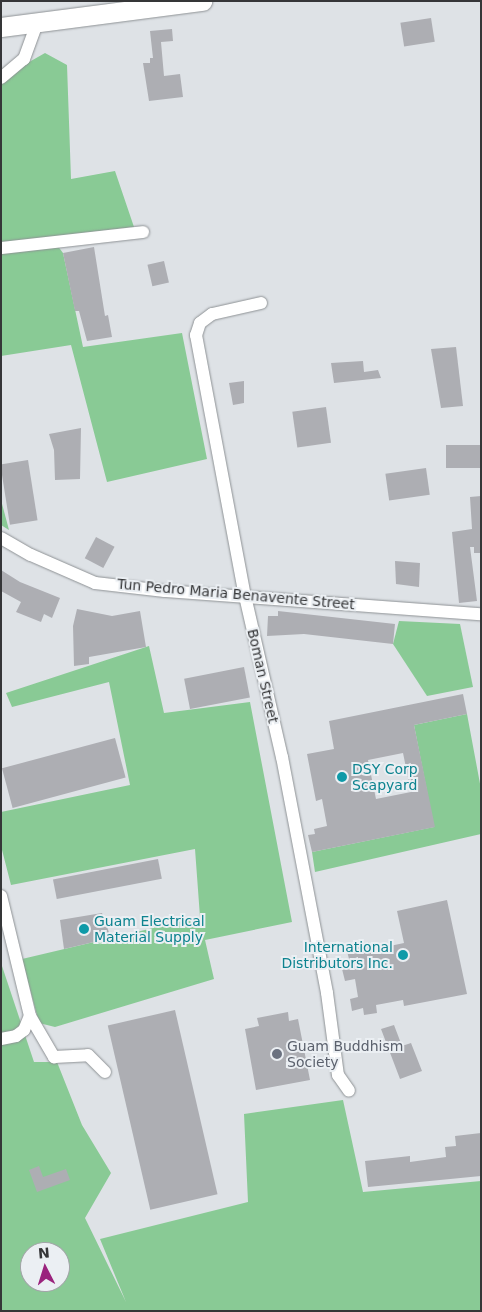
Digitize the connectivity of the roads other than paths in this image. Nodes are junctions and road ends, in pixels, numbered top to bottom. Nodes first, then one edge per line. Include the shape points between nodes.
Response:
1 (202, 1) edge
2 (173, 3) edge
3 (37, 23) junction
4 (1, 27) edge
5 (1, 78) edge
6 (142, 232) dead end
7 (1, 248) edge
8 (261, 303) dead end
9 (1, 538) edge
10 (245, 596) junction
11 (481, 614) edge
12 (1, 896) edge
13 (30, 1016) junction
14 (1, 1039) edge
15 (105, 1072) dead end
16 (349, 1091) dead end

1 - 2 main road
2 - 3 main road
3 - 4 main road
3 - 5 street via 24,59
6 - 7 street
8 - 10 street, Boman Street via 212,314 200,323 196,335
9 - 10 street, Tun Pedro Maria Benavente Street via 31,555 96,583
10 - 11 street, Tun Pedro Maria Benavente Street
10 - 16 street, Boman Street via 282,757 328,1003 338,1075
12 - 13 street
13 - 14 street via 24,1030 16,1036
13 - 15 street via 54,1057 88,1055

